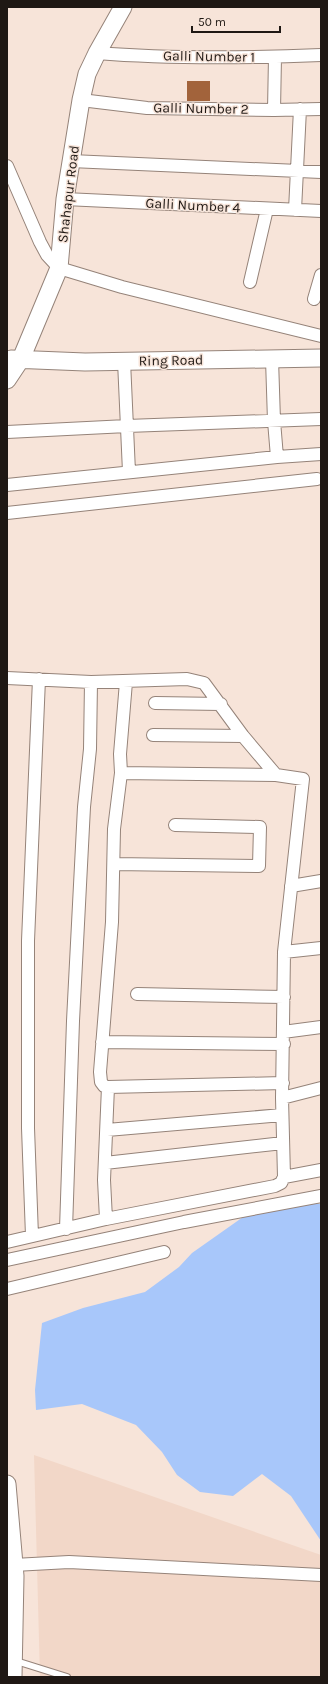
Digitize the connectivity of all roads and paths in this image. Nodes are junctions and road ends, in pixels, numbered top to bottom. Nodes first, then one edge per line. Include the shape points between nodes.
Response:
1 (123, 7) edge
2 (97, 53) junction
3 (321, 55) edge
4 (275, 57) junction
5 (81, 100) junction
6 (321, 109) edge
7 (274, 110) junction
8 (300, 110) junction
9 (71, 160) junction
10 (7, 166) edge
11 (298, 170) junction
12 (321, 172) edge
13 (65, 199) junction
14 (267, 209) junction
15 (295, 210) junction
16 (321, 211) edge
17 (59, 268) junction
18 (321, 275) edge
19 (250, 282) dead end
20 (314, 299) dead end
21 (321, 336) edge
22 (321, 358) edge
23 (14, 359) edge
24 (272, 359) junction
25 (124, 361) junction
26 (7, 380) edge
27 (321, 419) edge
28 (274, 421) junction
29 (127, 426) junction
30 (7, 432) edge
31 (321, 454) edge
32 (277, 457) junction
33 (129, 472) junction
34 (317, 479) dead end
35 (7, 485) edge
36 (7, 513) edge
37 (39, 679) junction
38 (7, 682) edge
39 (91, 682) junction
40 (126, 682) junction
41 (155, 703) dead end
42 (221, 704) junction
43 (154, 735) dead end
44 (243, 736) junction
45 (121, 773) junction
46 (276, 775) junction
47 (175, 824) dead end
48 (114, 864) junction
49 (321, 881) edge
50 (291, 886) junction
51 (321, 948) edge
52 (284, 952) junction
53 (137, 994) dead end
54 (284, 997) junction
55 (321, 1027) edge
56 (283, 1038) junction
57 (102, 1042) junction
58 (283, 1084) junction
59 (108, 1087) junction
60 (321, 1088) edge
61 (282, 1098) junction
62 (282, 1115) junction
63 (107, 1130) junction
64 (283, 1143) junction
65 (105, 1163) junction
66 (321, 1170) edge
67 (284, 1178) junction
68 (321, 1196) edge
69 (106, 1219) junction
70 (66, 1229) junction
71 (32, 1236) junction
72 (7, 1242) edge
73 (164, 1252) dead end
74 (7, 1260) edge
75 (7, 1289) edge
76 (7, 1484) edge
77 (14, 1565) junction
78 (321, 1575) edge
79 (11, 1660) edge
80 (13, 1677) edge
81 (67, 1677) edge

1 - 2 main road, Shahapur Road
2 - 4 street, Galli Number 1
2 - 5 main road, Shahapur Road via 87,74
3 - 4 street, Galli Number 1
4 - 7 street
5 - 7 street, Galli Number 2 via 147,108
5 - 9 main road, Shahapur Road
6 - 8 street, Galli Number 2
7 - 8 street, Galli Number 2
8 - 11 street
9 - 11 street
9 - 13 main road, Shahapur Road
10 - 17 street via 40,242 47,255
11 - 12 street
11 - 15 street
13 - 14 street, Galli Number 4
13 - 17 main road, Shahapur Road
14 - 15 street, Galli Number 4
14 - 19 street
15 - 16 street, Galli Number 4
17 - 21 street via 122,287
17 - 23 main road, Shahapur Road
18 - 20 street
22 - 24 main road, Ring Road
23 - 25 main road, Ring Road
23 - 26 main road, Shahapur Road
24 - 25 main road, Ring Road
24 - 28 street
25 - 29 street
27 - 28 street
28 - 29 street
28 - 32 street
29 - 30 street
29 - 33 street
31 - 32 street
32 - 33 street
33 - 35 street
34 - 36 street
37 - 38 street
37 - 39 street
37 - 71 street via 28,941 28,1128
39 - 40 street
39 - 70 street via 90,749 84,807 73,1021
40 - 42 street via 187,679 204,683
40 - 45 street via 120,754
41 - 42 street
42 - 44 street
43 - 44 street
44 - 46 street
45 - 46 street
45 - 48 street via 114,829
46 - 50 street via 303,779
47 - 48 street via 260,827 259,866
48 - 57 street
49 - 50 street
50 - 52 street
51 - 52 street
52 - 54 street
53 - 54 street
54 - 56 street
55 - 56 street
56 - 57 street
56 - 58 street
57 - 59 street via 101,1082
58 - 59 street
58 - 61 street
59 - 63 street
60 - 61 street
61 - 62 street
62 - 63 street
62 - 64 street
63 - 65 street
64 - 65 street
64 - 67 street
65 - 69 street
66 - 67 street
67 - 69 street via 275,1186
68 - 74 street
69 - 70 street
70 - 71 street
71 - 72 street
73 - 75 street
76 - 77 main road
77 - 78 street via 69,1562
77 - 79 main road
79 - 80 main road
79 - 81 lane

